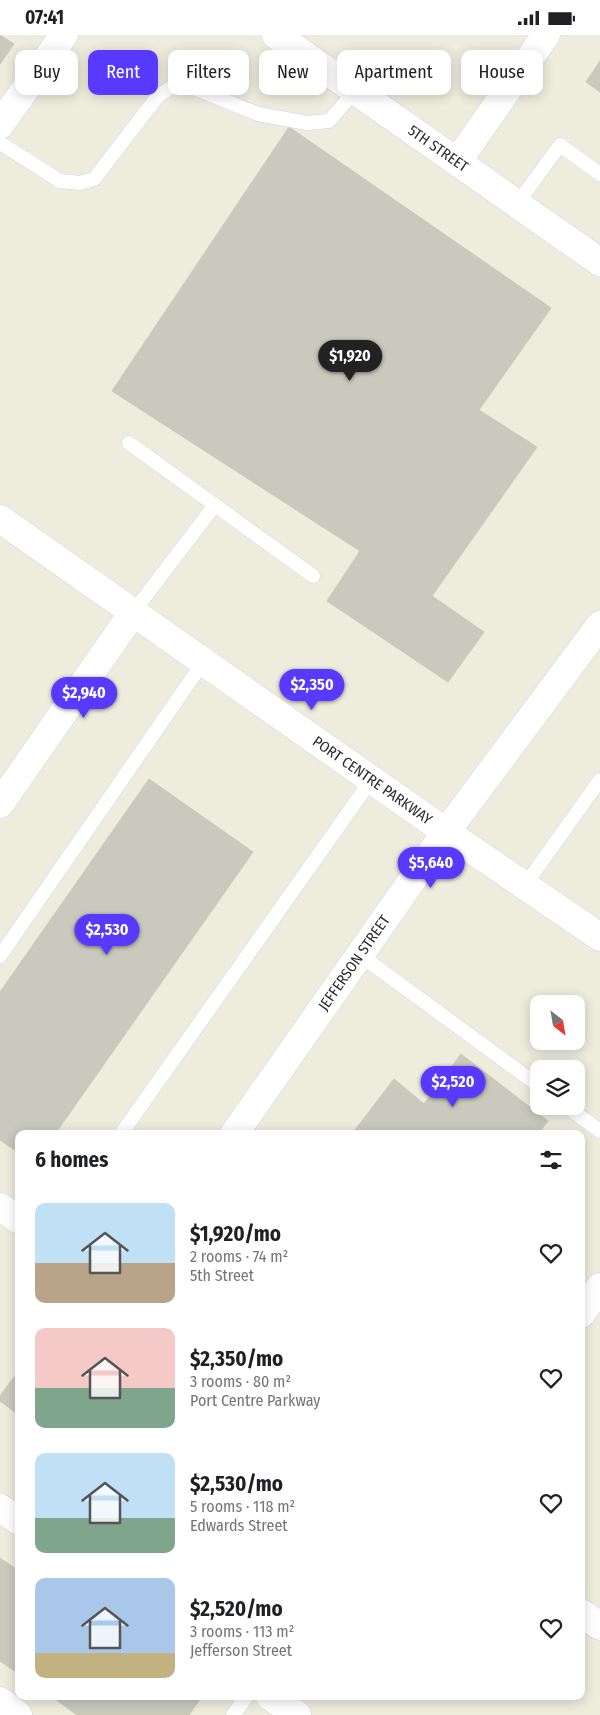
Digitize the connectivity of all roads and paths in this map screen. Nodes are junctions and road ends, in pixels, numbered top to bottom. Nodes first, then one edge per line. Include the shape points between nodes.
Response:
1 (64, 35) edge
2 (276, 35) edge
3 (546, 35) edge
4 (337, 78) edge
5 (352, 95) edge
6 (361, 95) edge
7 (0, 125) edge
8 (0, 143) edge
9 (457, 162) junction
10 (600, 174) edge
11 (517, 204) junction
12 (600, 262) edge
13 (129, 443) dead end
14 (215, 505) junction
15 (0, 519) edge
16 (313, 576) dead end
17 (134, 611) junction
18 (600, 625) edge
19 (204, 661) junction
20 (372, 779) junction
21 (598, 788) edge
22 (0, 804) edge
23 (446, 832) junction
24 (525, 885) junction
25 (600, 937) edge
26 (360, 955) junction
27 (0, 956) edge
28 (530, 1079) edge
29 (578, 1115) edge
30 (124, 1130) edge
31 (237, 1130) edge
32 (600, 1131) edge
33 (0, 1207) edge
34 (15, 1217) edge
35 (600, 1287) edge
36 (585, 1308) edge
37 (0, 1508) edge
38 (15, 1518) edge
39 (585, 1616) edge
40 (600, 1626) edge
41 (244, 1700) edge
42 (276, 1700) edge
43 (0, 1701) edge
44 (18, 1715) edge
45 (233, 1715) edge
46 (297, 1715) edge

1 - 7 street
2 - 4 street, 5TH STREET
3 - 9 street
5 - 8 lane via 329,121 307,123 258,114 186,85 170,88 158,96 94,179 80,183 60,181
6 - 9 street, 5TH STREET
9 - 11 street, 5TH STREET
10 - 11 lane via 560,145
11 - 12 street, 5TH STREET
13 - 14 lane
14 - 16 lane
14 - 17 lane
15 - 17 street, PORT CENTRE PARKWAY
17 - 19 street, PORT CENTRE PARKWAY
17 - 22 street
18 - 23 street, JEFFERSON STREET
19 - 20 street, PORT CENTRE PARKWAY
19 - 27 lane
20 - 23 street, PORT CENTRE PARKWAY
20 - 30 lane
21 - 24 lane
23 - 24 street, PORT CENTRE PARKWAY
23 - 26 street, JEFFERSON STREET
24 - 25 street, PORT CENTRE PARKWAY
26 - 28 lane
26 - 31 street, JEFFERSON STREET
29 - 32 lane
33 - 34 street
35 - 36 street
37 - 38 street
39 - 40 street
41 - 45 lane
42 - 46 street
43 - 44 street

